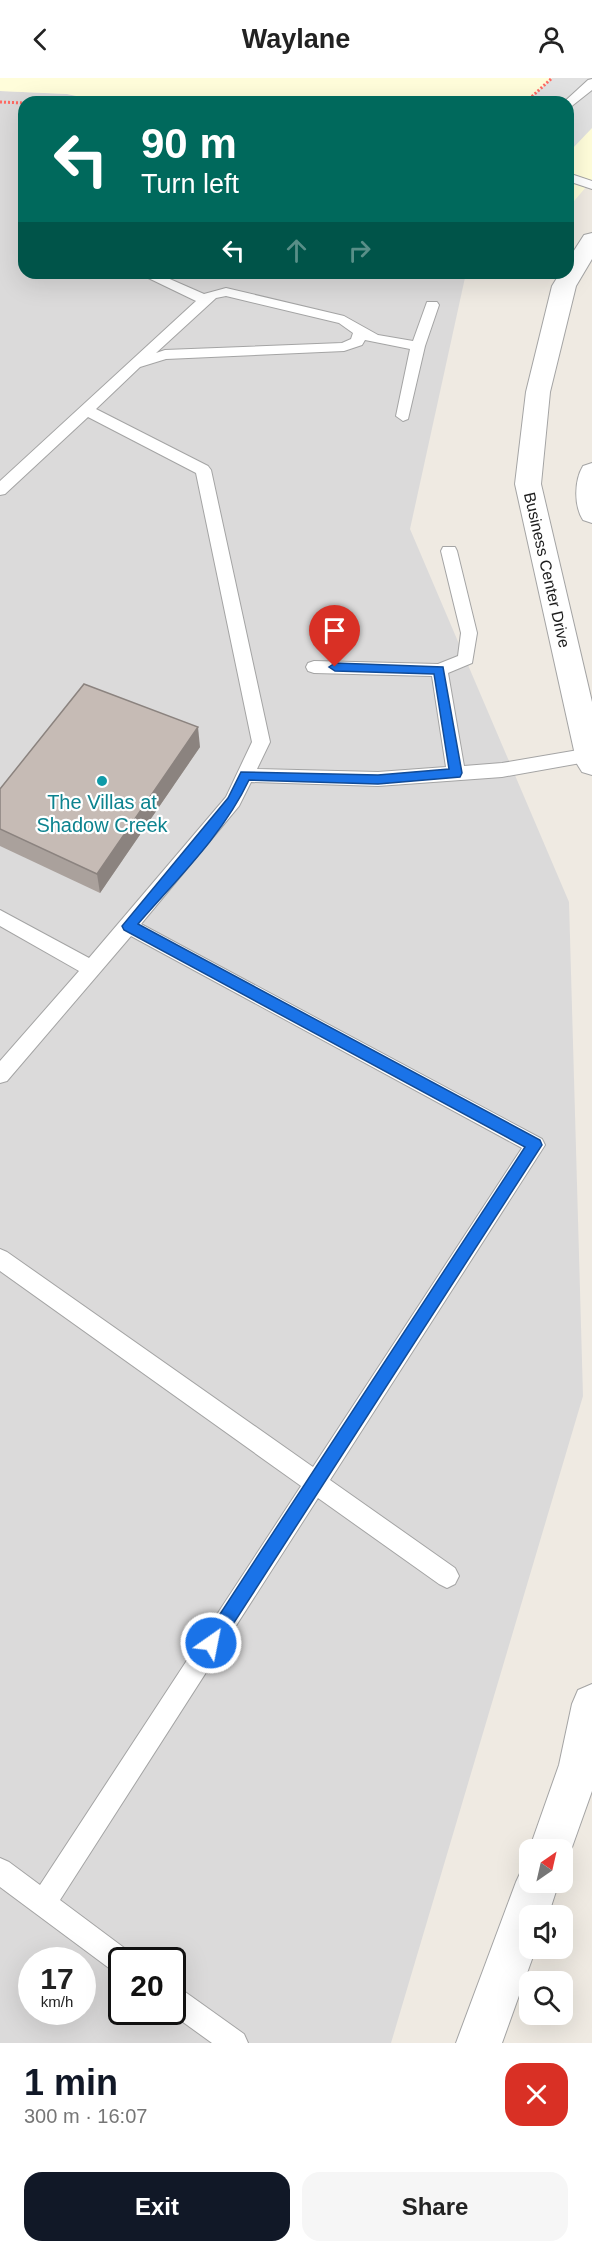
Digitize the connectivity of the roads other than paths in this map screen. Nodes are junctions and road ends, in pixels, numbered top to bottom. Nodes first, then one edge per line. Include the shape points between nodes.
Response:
1 (592, 83) edge
2 (574, 100) edge
3 (574, 179) edge
4 (592, 185) edge
5 (592, 240) edge
6 (574, 270) edge
7 (158, 279) edge
8 (568, 279) edge
9 (205, 300) junction
10 (432, 305) dead end
11 (360, 332) junction
12 (418, 346) junction
13 (136, 364) junction
14 (86, 410) junction
15 (403, 416) dead end
16 (592, 472) edge
17 (2, 486) edge
18 (592, 514) edge
19 (449, 551) dead end
20 (314, 666) dead end
21 (439, 670) junction
22 (591, 760) edge
23 (456, 773) junction
24 (245, 775) junction
25 (0, 917) edge
26 (129, 926) junction
27 (92, 969) junction
28 (0, 1075) edge
29 (0, 1259) edge
30 (315, 1483) junction
31 (447, 1576) dead end
32 (592, 1704) edge
33 (554, 1839) edge
34 (0, 1871) edge
35 (534, 1893) edge
36 (42, 1904) junction
37 (108, 1952) edge
38 (186, 2008) edge
39 (235, 2043) edge
40 (479, 2043) edge

1 - 2 lane
3 - 4 lane
5 - 6 street, Business Center Drive
7 - 9 lane
8 - 22 street, Business Center Drive via 538,392 528,484
9 - 11 lane via 226,292 344,320
9 - 13 lane
10 - 12 lane
11 - 12 lane via 375,339
11 - 13 lane via 357,342 344,347 165,356
12 - 15 lane
13 - 14 lane
14 - 17 lane
14 - 24 lane via 202,470 261,742
16 - 18 street
19 - 21 lane via 469,633 465,659
20 - 21 lane
21 - 23 lane
22 - 23 lane
23 - 24 lane via 378,779
24 - 26 lane via 233,801
25 - 27 lane
26 - 27 lane
26 - 30 lane via 535,1145
27 - 28 lane
29 - 30 lane
30 - 31 lane
30 - 36 lane
32 - 33 street via 580,1765
34 - 36 lane
35 - 40 street
36 - 37 lane
38 - 39 lane

